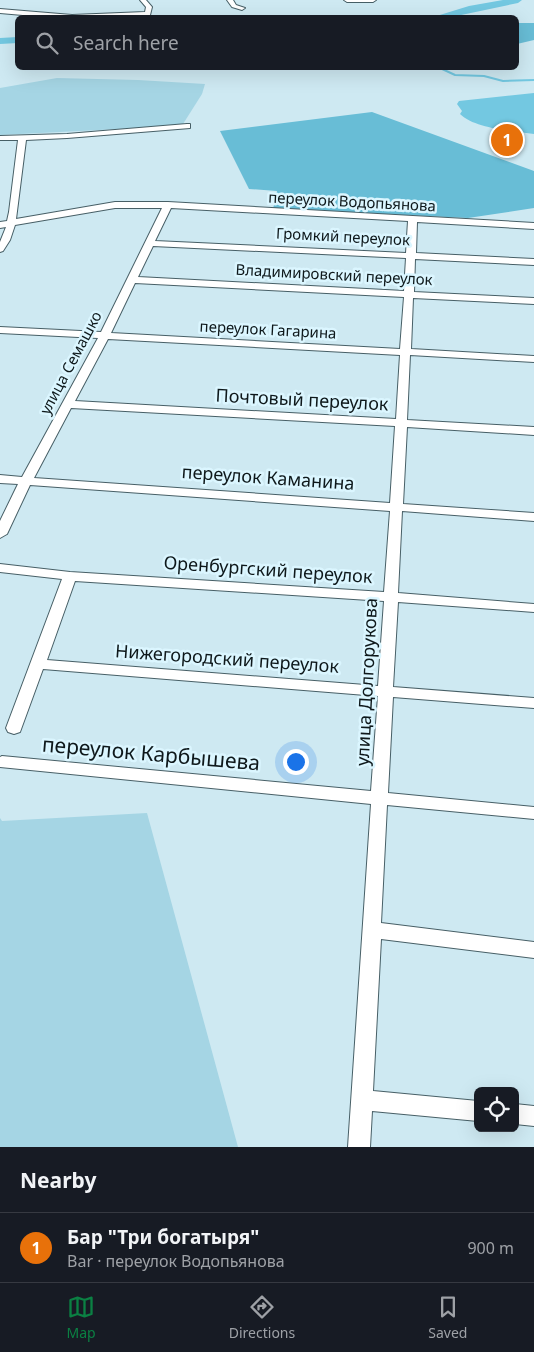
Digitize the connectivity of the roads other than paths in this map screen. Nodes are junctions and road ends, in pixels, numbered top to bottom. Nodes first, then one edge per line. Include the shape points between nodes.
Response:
1 (143, 0) edge
2 (230, 0) edge
3 (347, 0) edge
4 (373, 0) edge
5 (242, 8) dead end
6 (0, 11) edge
7 (48, 15) edge
8 (123, 15) edge
9 (187, 126) dead end
10 (0, 138) edge
11 (22, 138) junction
12 (168, 205) junction
13 (413, 219) junction
14 (11, 222) junction
15 (0, 225) edge
16 (534, 226) edge
17 (150, 243) junction
18 (0, 249) edge
19 (411, 256) junction
20 (534, 262) edge
21 (133, 280) junction
22 (409, 294) junction
23 (534, 301) edge
24 (0, 330) edge
25 (104, 337) junction
26 (405, 352) junction
27 (534, 359) edge
28 (68, 404) junction
29 (402, 423) junction
30 (534, 430) edge
31 (0, 479) edge
32 (26, 481) junction
33 (397, 507) junction
34 (534, 517) edge
35 (0, 534) edge
36 (0, 568) edge
37 (70, 576) junction
38 (390, 597) junction
39 (534, 608) edge
40 (36, 664) junction
41 (386, 690) junction
42 (534, 703) edge
43 (14, 728) dead end
44 (2, 762) dead end
45 (380, 798) junction
46 (534, 813) edge
47 (372, 930) junction
48 (534, 950) edge
49 (362, 1100) junction
50 (474, 1111) edge
51 (519, 1114) edge
52 (534, 1116) edge
53 (359, 1147) edge

1 - 8 street via 149,7 148,14
2 - 5 street via 234,6
3 - 4 street
6 - 7 street
9 - 11 street
10 - 11 street
11 - 14 street
12 - 13 street, переулок Водопьянова
12 - 14 street, переулок Водопьянова via 115,206
12 - 17 street, улица Семашко
13 - 16 street, переулок Водопьянова
13 - 19 street, улица Долгорукова
14 - 15 street, переулок Водопьянова
14 - 18 street via 6,242
17 - 19 street, Громкий переулок
17 - 21 street, улица Семашко
19 - 20 street, Громкий переулок
19 - 22 street, улица Долгорукова
21 - 22 street, Владимировский переулок
21 - 25 street, улица Семашко
22 - 23 street, Владимировский переулок
22 - 26 street, улица Долгорукова
24 - 25 street, переулок Гагарина
25 - 26 street, переулок Гагарина
25 - 28 street, улица Семашко
26 - 27 street, переулок Гагарина
26 - 29 street, улица Долгорукова
28 - 29 street, Почтовый переулок
28 - 32 street, улица Семашко
29 - 30 street, Почтовый переулок
29 - 33 street, улица Долгорукова
31 - 32 street, переулок Каманина
32 - 33 street, переулок Каманина
32 - 35 street, улица Семашко
33 - 34 street, переулок Каманина
33 - 38 street, улица Долгорукова
36 - 37 street, Оренбургский переулок
37 - 38 street, Оренбургский переулок
37 - 40 street
38 - 39 street, Оренбургский переулок
38 - 41 street, улица Долгорукова
40 - 41 street, Нижегородский переулок
40 - 43 street
41 - 42 street, Нижегородский переулок
41 - 45 street, улица Долгорукова
44 - 45 street, переулок Карбышева
45 - 46 street, переулок Карбышева
45 - 47 street, улица Долгорукова
47 - 48 street
47 - 49 street, улица Долгорукова
49 - 50 street
49 - 53 street, улица Долгорукова
51 - 52 street

